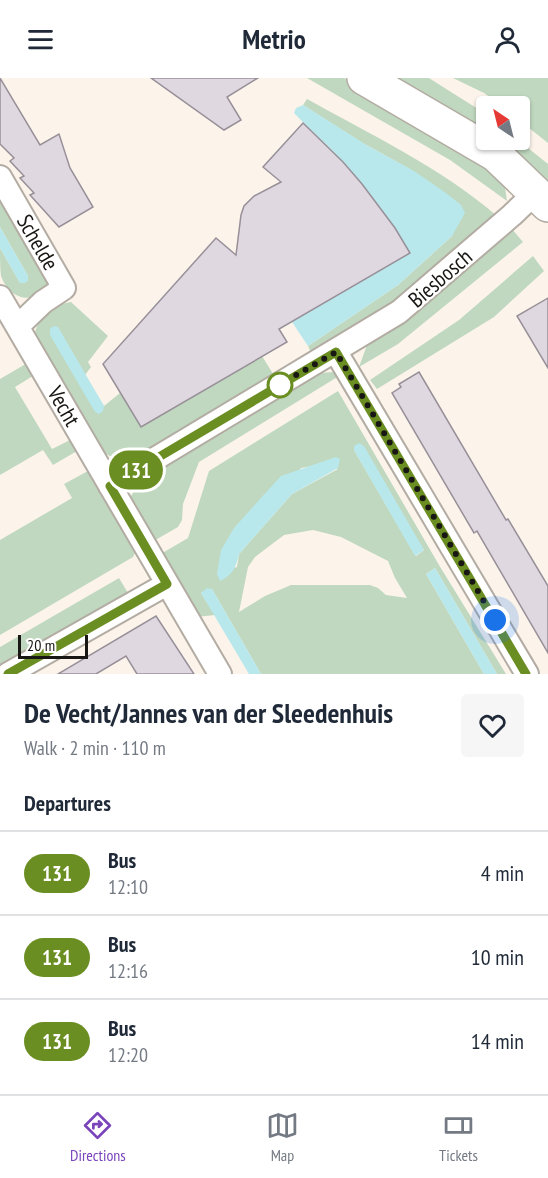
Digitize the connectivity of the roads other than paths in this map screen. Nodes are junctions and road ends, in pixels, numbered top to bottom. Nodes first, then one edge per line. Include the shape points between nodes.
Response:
1 (364, 78) edge
2 (0, 177) edge
3 (541, 199) edge
4 (0, 297) edge
5 (18, 326) junction
6 (336, 352) junction
7 (110, 486) junction
8 (167, 584) junction
9 (8, 674) edge
10 (220, 674) edge
11 (526, 674) edge

1 - 3 street via 496,155
2 - 5 street, Schelde via 64,288
3 - 6 street, Biesbosch via 512,215 399,312
4 - 5 street
5 - 7 street, Vecht
6 - 7 street, Biesbosch
6 - 11 street
7 - 8 street
8 - 9 street
8 - 10 street

